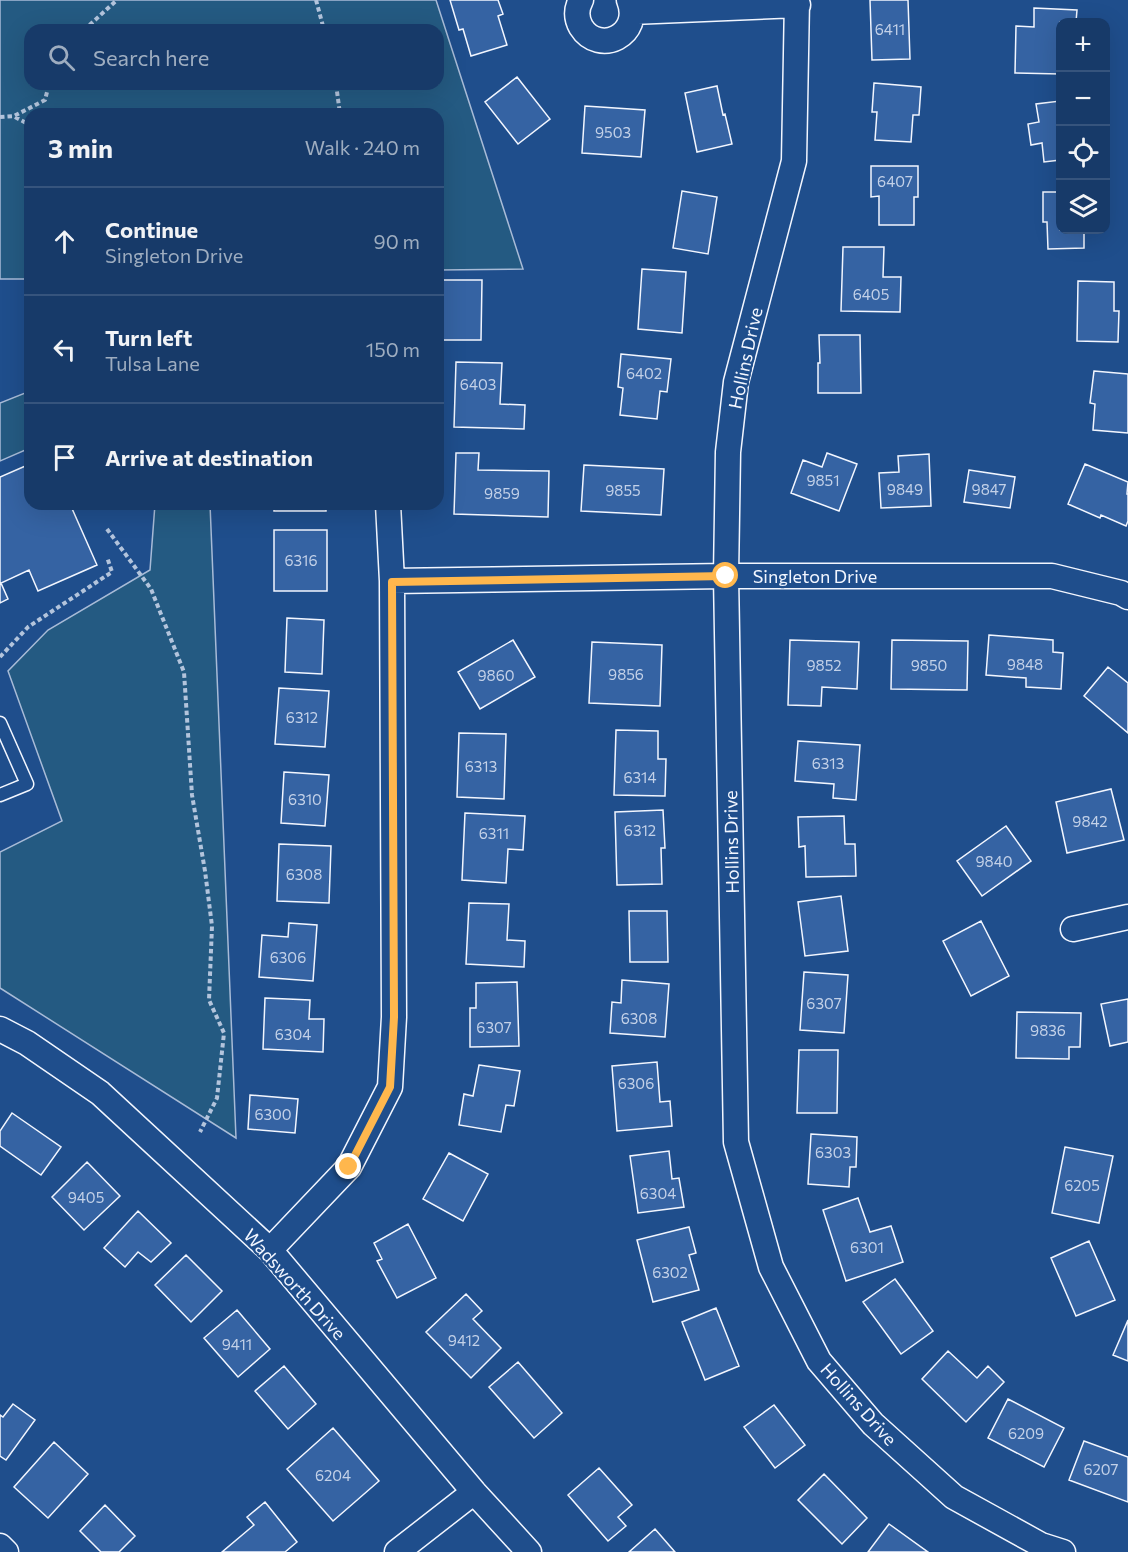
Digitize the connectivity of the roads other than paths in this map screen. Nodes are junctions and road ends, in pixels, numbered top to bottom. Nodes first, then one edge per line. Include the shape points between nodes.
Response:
1 (581, 0) edge
2 (797, 3) edge
3 (631, 6) edge
4 (388, 510) edge
5 (726, 576) junction
6 (392, 582) junction
7 (1128, 597) edge
8 (0, 723) edge
9 (0, 795) edge
10 (1128, 917) edge
11 (1072, 929) dead end
12 (0, 1029) edge
13 (270, 1250) junction
14 (474, 1492) junction
15 (0, 1546) edge
16 (6, 1552) edge
17 (397, 1552) edge
18 (529, 1552) edge
19 (1063, 1552) edge

1 - 3 street via 577,14 580,24 595,39 606,41 625,32 631,23
2 - 3 street
2 - 5 street, Hollins Drive via 794,161 736,382 729,452
4 - 6 street
5 - 6 street, Singleton Drive
5 - 7 street, Singleton Drive via 1052,576
5 - 19 street, Hollins Drive via 736,1142 771,1266 819,1361 873,1424 954,1497 1041,1545
6 - 13 street via 394,1017 390,1087 349,1167
8 - 9 lane via 27,784
10 - 11 street
12 - 13 street, Wadsworth Drive via 100,1093
13 - 14 street, Wadsworth Drive
14 - 17 street
14 - 18 street, Wadsworth Drive
15 - 16 street

